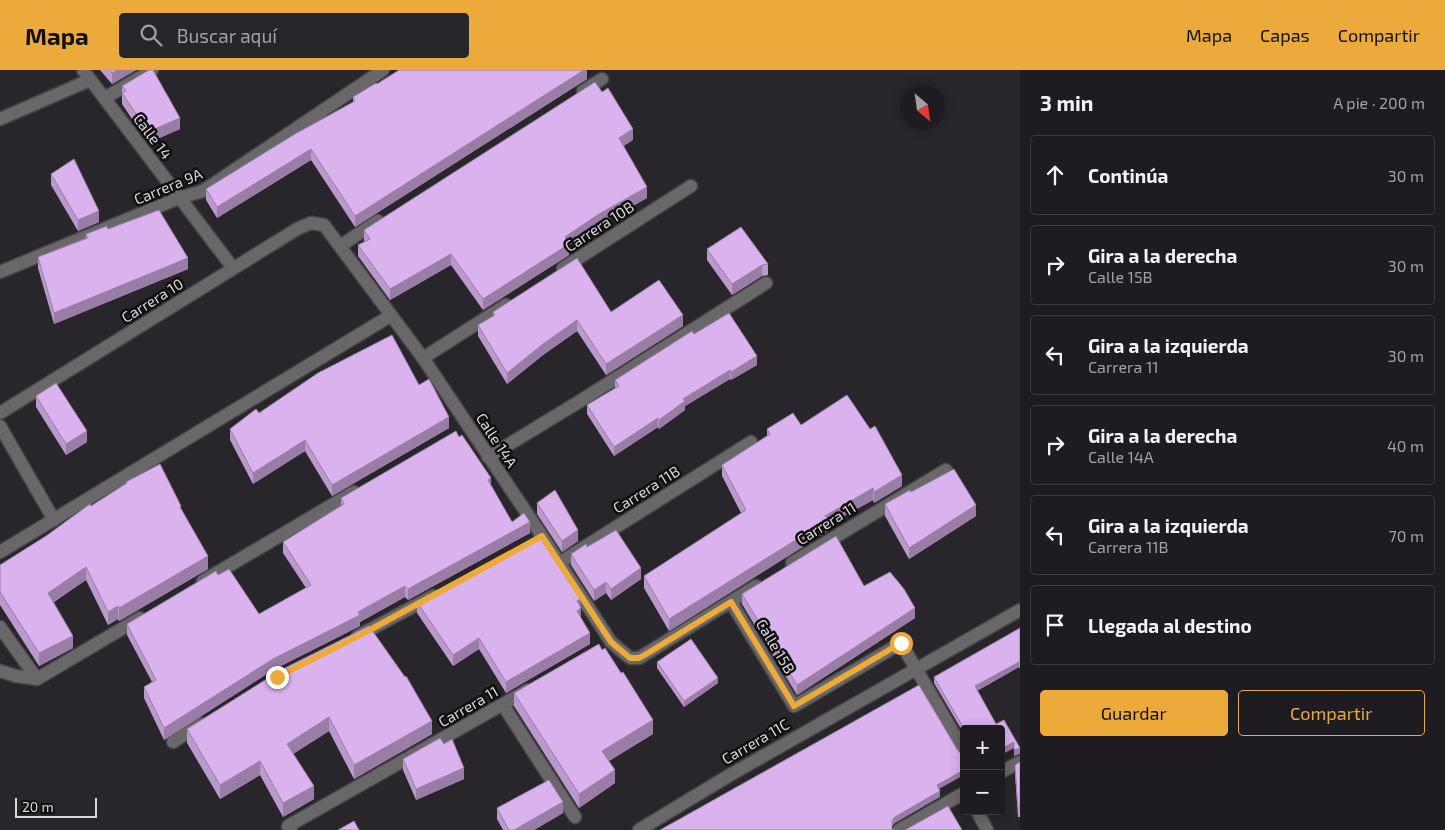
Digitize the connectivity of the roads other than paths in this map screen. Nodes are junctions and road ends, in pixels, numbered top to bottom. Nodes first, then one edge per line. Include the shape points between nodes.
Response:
1 (152, 70) edge
2 (383, 70) edge
3 (86, 75) edge
4 (602, 79) dead end
5 (105, 98) junction
6 (569, 100) edge
7 (0, 119) edge
8 (691, 186) dead end
9 (179, 198) junction
10 (389, 214) edge
11 (324, 225) joint
12 (340, 246) junction
13 (233, 268) junction
14 (0, 272) edge
15 (549, 278) edge
16 (766, 282) dead end
17 (515, 299) edge
18 (390, 316) junction
19 (423, 358) junction
20 (0, 413) edge
21 (0, 426) edge
22 (751, 442) dead end
23 (488, 457) junction
24 (946, 470) dead end
25 (361, 488) edge
26 (54, 520) junction
27 (0, 552) edge
28 (559, 563) junction
29 (785, 568) edge
30 (770, 578) edge
31 (195, 585) edge
32 (446, 588) edge
33 (731, 602) junction
34 (154, 610) edge
35 (1020, 610) edge
36 (0, 627) edge
37 (343, 643) edge
38 (917, 668) junction
39 (0, 671) edge
40 (37, 679) junction
41 (536, 686) edge
42 (503, 705) junction
43 (213, 717) edge
44 (173, 742) dead end
45 (960, 744) edge
46 (1020, 762) edge
47 (1005, 770) edge
48 (960, 795) edge
49 (979, 815) edge
50 (575, 817) dead end
51 (289, 828) edge
52 (639, 830) edge
53 (899, 830) edge
54 (987, 830) edge

1 - 5 street
2 - 9 street, Carrera 9A via 215,184
3 - 5 street, Calle 14
3 - 7 street
4 - 6 street
5 - 9 street, Calle 14
8 - 15 street, Carrera 10B
9 - 13 street, Calle 14
9 - 14 street, Carrera 9A
10 - 12 street
11 - 12 street, Calle 14A
11 - 13 street, Carrera 10 via 311,222
12 - 18 street, Calle 14A
13 - 20 street, Carrera 10
16 - 23 street
17 - 19 street
18 - 19 street, Calle 14A
18 - 26 street
19 - 23 street, Calle 14A via 465,428
21 - 26 street
22 - 28 street, Carrera 11B
23 - 28 street, Calle 14A via 538,538
24 - 29 street, Carrera 11
25 - 31 street
26 - 27 street
28 - 33 street, Calle 14A via 606,645 630,658 639,658
30 - 33 street
32 - 37 street
33 - 38 street, Calle 15B via 794,706 901,643
34 - 40 street
35 - 38 street, Carrera 11C
36 - 40 street
38 - 45 street
38 - 52 street, Carrera 11C
39 - 40 street
41 - 42 street, Carrera 11
42 - 50 street
42 - 51 street, Carrera 11
43 - 44 street
46 - 47 street
48 - 53 street
49 - 54 street

